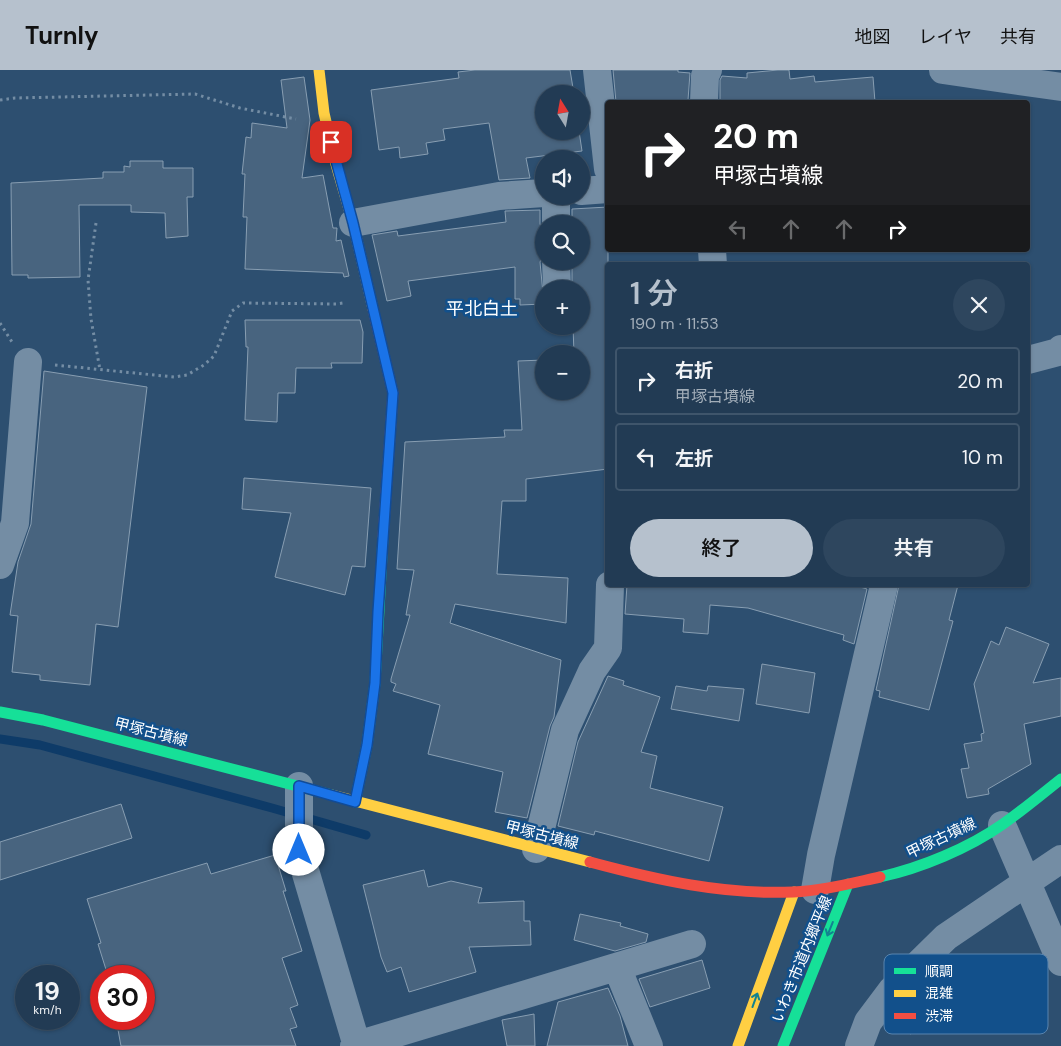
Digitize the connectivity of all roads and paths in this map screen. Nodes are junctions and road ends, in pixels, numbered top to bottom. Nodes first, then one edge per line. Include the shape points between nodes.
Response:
1 (319, 70) edge
2 (597, 70) edge
3 (708, 70) edge
4 (952, 71) edge
5 (1061, 87) edge
6 (0, 100) edge
7 (704, 100) edge
8 (326, 123) junction
9 (605, 143) edge
10 (605, 189) edge
11 (590, 190) edge
12 (535, 194) edge
13 (96, 223) dead end
14 (353, 223) junction
15 (371, 296) junction
16 (0, 323) edge
17 (2, 330) edge
18 (1061, 349) edge
19 (1030, 359) edge
20 (28, 362) junction
21 (100, 370) junction
22 (0, 565) edge
23 (610, 587) edge
24 (884, 587) edge
25 (0, 712) edge
26 (1061, 779) edge
27 (299, 786) junction
28 (355, 802) junction
29 (1002, 825) junction
30 (536, 849) junction
31 (1061, 859) edge
32 (1026, 880) junction
33 (848, 884) junction
34 (805, 891) junction
35 (692, 944) dead end
36 (929, 954) edge
37 (1061, 962) edge
38 (617, 967) junction
39 (884, 1001) edge
40 (406, 1039) edge
41 (356, 1046) edge
42 (649, 1046) edge
43 (738, 1046) edge
44 (783, 1046) edge
45 (859, 1046) edge

1 - 8 main road
2 - 9 street
3 - 7 street
4 - 5 street
6 - 8 path via 195,94 240,108
8 - 14 main road
10 - 11 street
12 - 14 street via 499,196
13 - 21 path via 88,280
14 - 15 main road
15 - 21 path via 337,304 243,303 232,311 214,356 187,375 174,377
15 - 28 main road via 393,393 375,683
16 - 17 path
17 - 20 path
18 - 19 street
20 - 21 path
20 - 22 street via 15,523
23 - 30 street via 608,648 592,671 565,730
24 - 34 street via 821,855
25 - 27 main road, 甲塚古墳線 via 43,720
26 - 29 main road, 甲塚古墳線
27 - 28 main road, 甲塚古墳線
27 - 41 street via 299,850
28 - 30 main road, 甲塚古墳線
29 - 32 street
29 - 33 main road, 甲塚古墳線 via 940,858 903,872
30 - 34 main road, 甲塚古墳線 via 654,879 726,892
31 - 32 street
32 - 36 street via 946,937
32 - 37 street
33 - 34 main road, 甲塚古墳線
33 -> 44 main road, いわき市道内郷平線
43 -> 34 main road, いわき市道内郷平線
35 - 38 street
38 - 40 street
38 - 42 street
39 - 45 street via 868,1022
40 - 41 street

